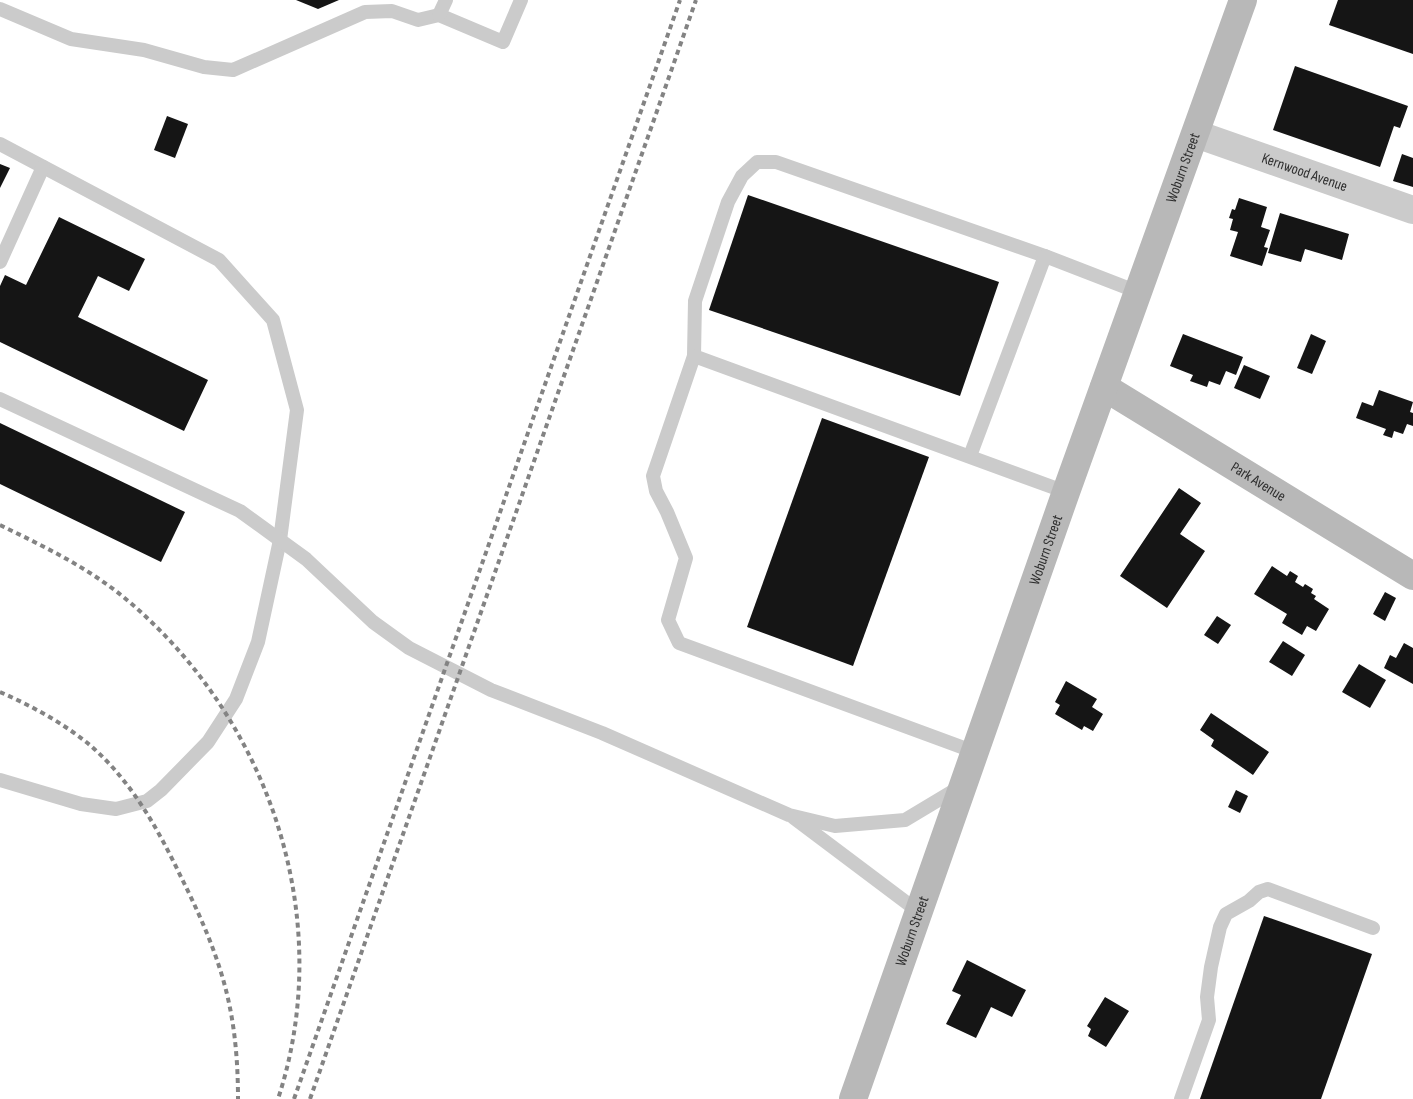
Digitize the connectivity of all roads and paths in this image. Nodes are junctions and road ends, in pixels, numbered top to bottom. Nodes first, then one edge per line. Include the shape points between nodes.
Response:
1 (446, 0) edge
2 (521, 0) edge
3 (1243, 0) edge
4 (0, 9) edge
5 (439, 15) junction
6 (1196, 134) junction
7 (0, 144) edge
8 (44, 167) junction
9 (1413, 210) edge
10 (1045, 256) junction
11 (0, 262) edge
12 (1138, 292) junction
13 (694, 356) junction
14 (1104, 387) junction
15 (0, 399) edge
16 (970, 456) junction
17 (1066, 492) junction
18 (280, 540) junction
19 (1413, 576) edge
20 (975, 752) junction
21 (0, 780) edge
22 (963, 786) junction
23 (789, 815) junction
24 (919, 912) junction
25 (1373, 928) dead end
26 (853, 1099) edge
27 (1181, 1099) edge

1 - 5 lane
2 - 5 lane via 503,42
3 - 6 main road, Woburn Street
4 - 5 lane via 71,39 144,50 204,67 233,70 365,12 392,11 418,20
6 - 9 street, Kernwood Avenue
6 - 12 main road, Woburn Street
7 - 8 lane
8 - 11 lane
8 - 18 lane via 219,260 273,320 298,410
10 - 12 lane
10 - 13 lane via 776,162 757,162 742,176 728,202 695,301
10 - 16 lane
12 - 14 main road, Woburn Street
13 - 16 lane
13 - 20 lane via 653,476 656,491 686,558 668,620 679,643
14 - 17 main road, Woburn Street
14 - 19 main road, Park Avenue
15 - 18 lane via 240,511
16 - 17 lane
17 - 20 main road, Woburn Street
18 - 21 lane via 258,642 236,699 208,742 161,790 147,801 116,809 81,804
18 - 23 lane via 306,559 372,622 409,648 491,690 602,733
20 - 22 main road, Woburn Street
22 - 23 lane via 905,820 835,826
22 - 24 main road, Woburn Street
23 - 24 lane
24 - 26 main road, Woburn Street
25 - 27 lane via 1268,889 1226,914 1211,967 1207,997 1209,1020

